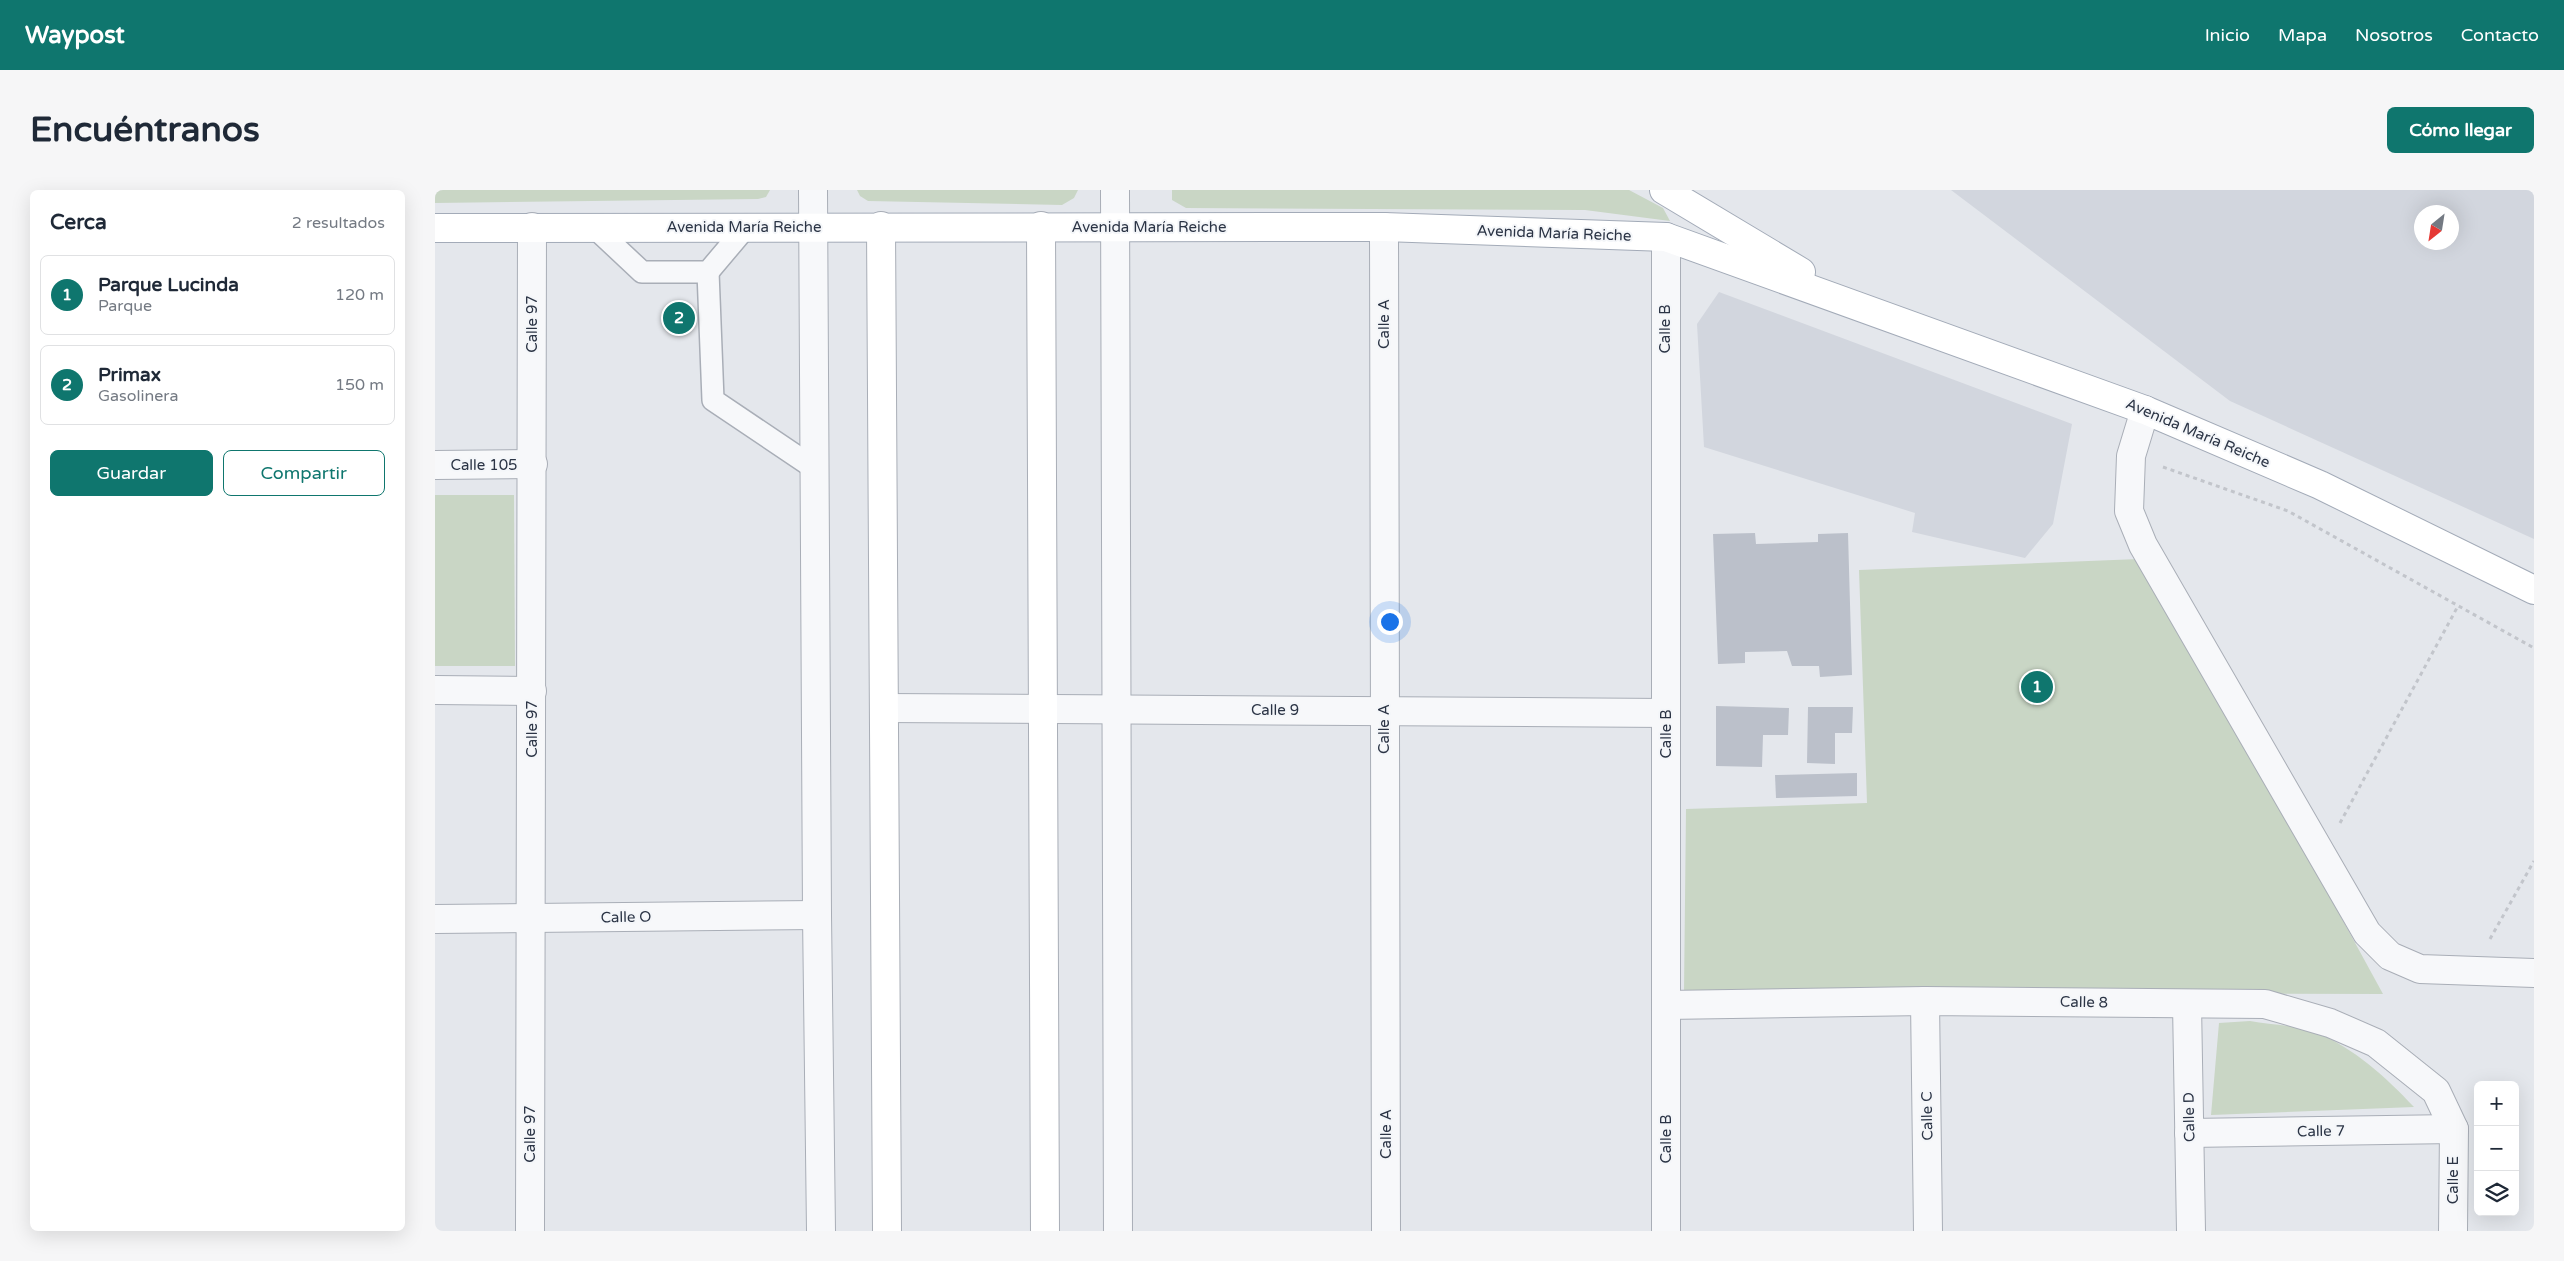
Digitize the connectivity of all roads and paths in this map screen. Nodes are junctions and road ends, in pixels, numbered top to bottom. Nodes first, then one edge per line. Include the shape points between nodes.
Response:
1 (813, 190) edge
2 (1115, 190) edge
3 (1664, 190) edge
4 (594, 226) junction
5 (746, 226) junction
6 (881, 226) junction
7 (1041, 226) junction
8 (533, 227) junction
9 (813, 227) junction
10 (1115, 227) junction
11 (1384, 227) junction
12 (435, 228) edge
13 (1666, 238) junction
14 (708, 272) junction
15 (1852, 302) junction
16 (2145, 410) junction
17 (2131, 456) junction
18 (533, 464) junction
19 (435, 465) edge
20 (815, 468) junction
21 (2534, 590) edge
22 (2458, 606) junction
23 (2534, 648) edge
24 (435, 690) edge
25 (532, 691) junction
26 (884, 708) junction
27 (1042, 709) junction
28 (1117, 709) junction
29 (1384, 711) junction
30 (1666, 713) junction
31 (2323, 854) junction
32 (2534, 861) edge
33 (817, 914) junction
34 (531, 918) junction
35 (435, 919) edge
36 (2472, 972) junction
37 (2534, 973) edge
38 (1925, 1001) junction
39 (2187, 1004) junction
40 (1666, 1005) junction
41 (2453, 1129) junction
42 (2189, 1133) junction
43 (530, 1231) edge
44 (821, 1231) edge
45 (887, 1231) edge
46 (1045, 1231) edge
47 (1118, 1231) edge
48 (1386, 1231) edge
49 (1666, 1231) edge
50 (1929, 1231) edge
51 (2191, 1231) edge
52 (2453, 1231) edge

1 - 9 street
2 - 10 street
3 - 15 main road, Avenida María Reiche
4 - 5 main road, Avenida María Reiche
4 - 8 main road, Avenida María Reiche
4 - 14 lane via 642,272
5 - 9 main road, Avenida María Reiche
5 - 14 lane
6 - 7 main road, Avenida María Reiche
6 - 9 main road, Avenida María Reiche
6 - 26 main road
7 - 10 main road, Avenida María Reiche
7 - 27 main road
8 - 12 main road, Avenida María Reiche
8 - 18 street, Calle 97
9 - 20 street
10 - 11 main road, Avenida María Reiche
10 - 28 street
11 - 13 main road, Avenida María Reiche
11 - 29 street, Calle A
13 - 15 main road, Avenida María Reiche
13 - 30 street, Calle B
14 - 20 lane via 713,400
15 - 16 main road, Avenida María Reiche
16 - 17 street
16 - 21 main road, Avenida María Reiche via 2320,485
17 - 22 path via 2288,511
17 - 31 street via 2129,511 2143,545
18 - 19 street, Calle 105
18 - 25 street, Calle 97
20 - 33 street
22 - 23 path
22 - 31 path
24 - 25 street
25 - 34 street, Calle 97
26 - 27 street, Calle 9
26 - 45 main road
27 - 28 street, Calle 9
27 - 46 main road
28 - 29 street, Calle 9
28 - 47 street
29 - 30 street, Calle 9
29 - 48 street, Calle A
30 - 40 street, Calle B
31 - 36 street via 2367,933 2389,956 2420,969
32 - 36 path
33 - 34 street, Calle O
33 - 44 street
34 - 35 street, Calle O
34 - 43 street, Calle 97
36 - 37 street
38 - 39 street, Calle 8
38 - 40 street, Calle 8
38 - 50 street, Calle C
39 - 41 street, Calle 8 via 2265,1004 2330,1023 2376,1043 2436,1092
39 - 42 street, Calle D
40 - 49 street, Calle B
41 - 42 street, Calle 7
41 - 52 street, Calle E
42 - 51 street, Calle D

